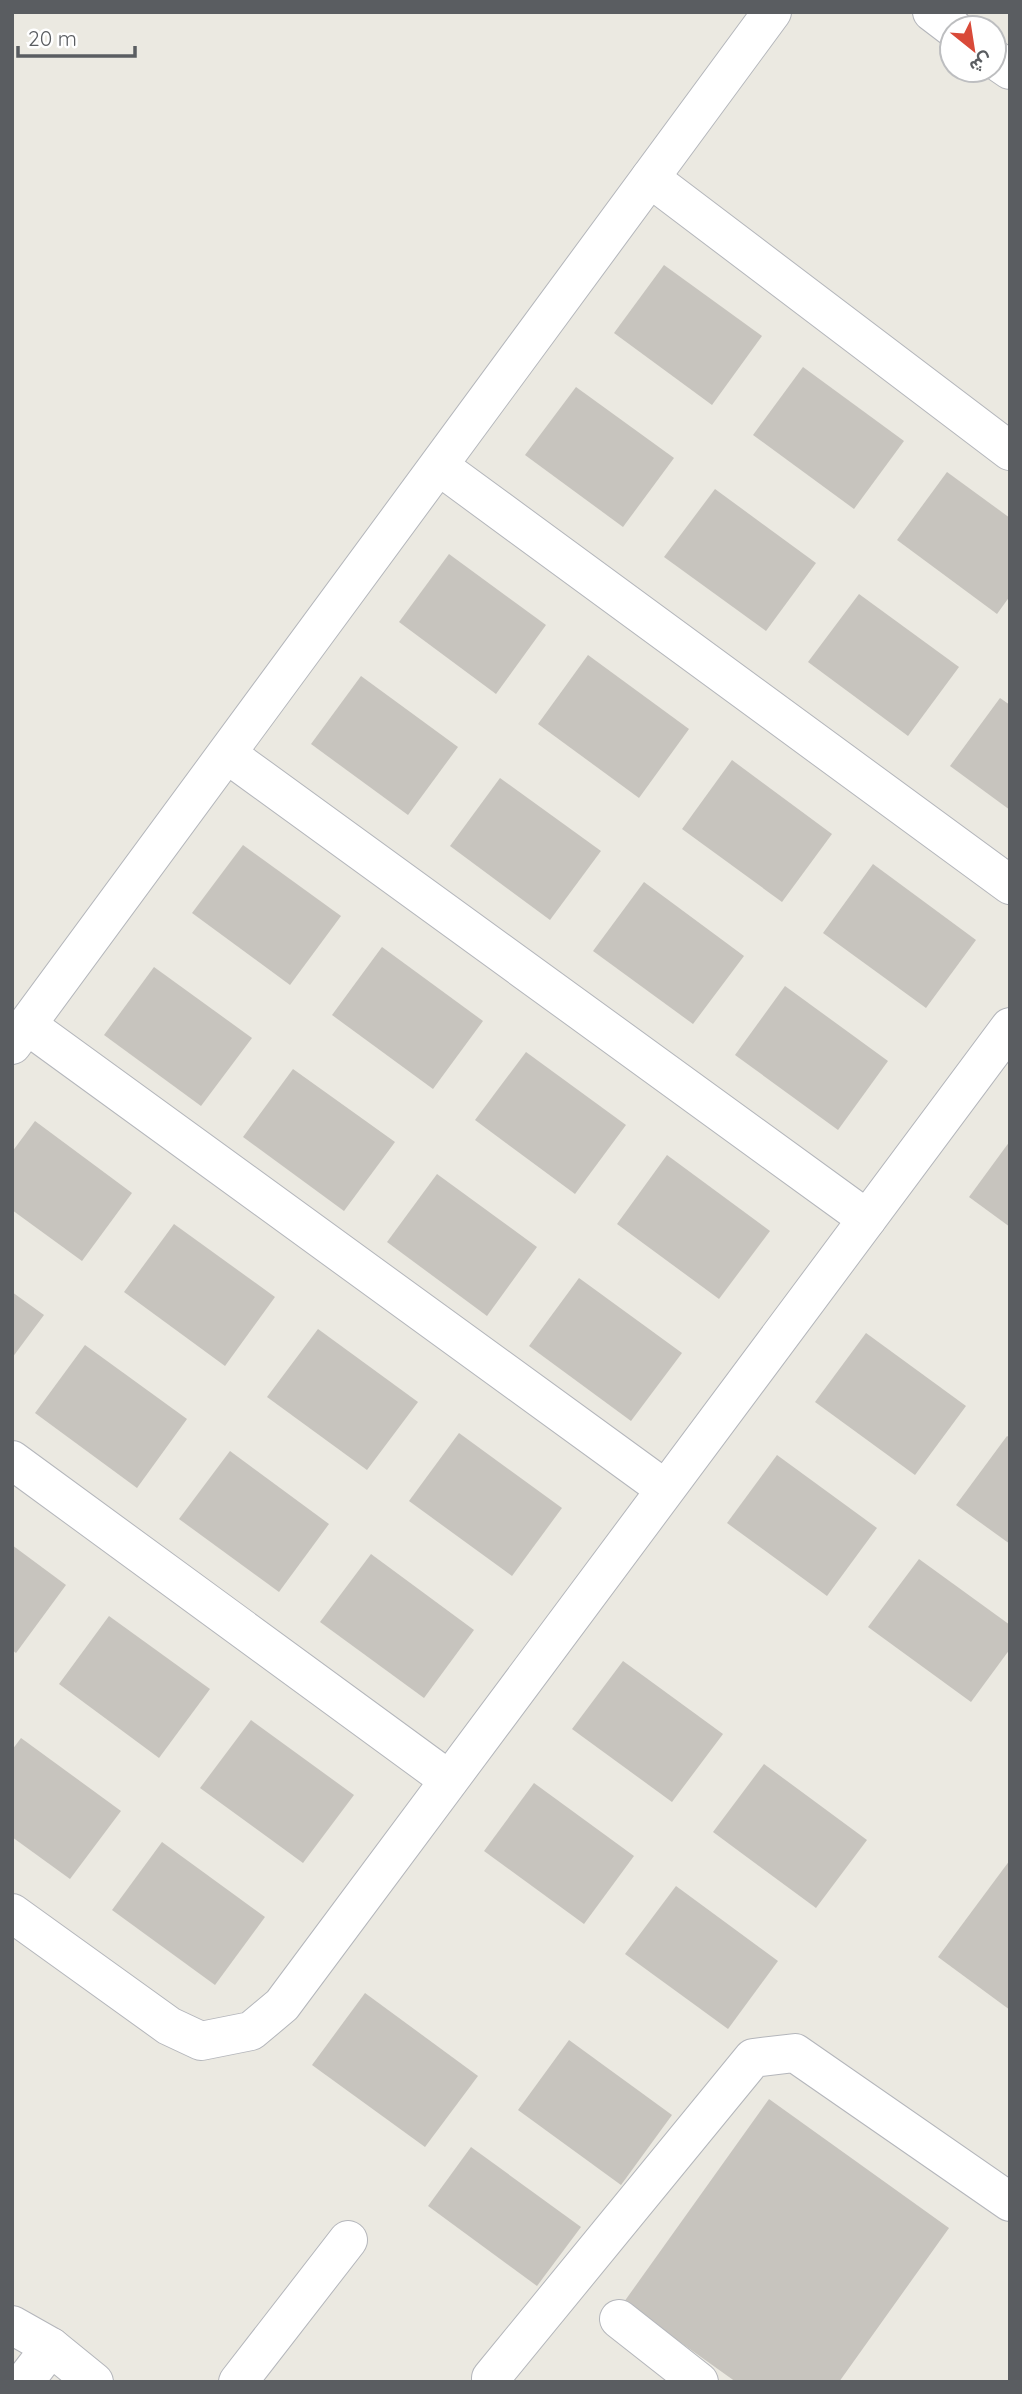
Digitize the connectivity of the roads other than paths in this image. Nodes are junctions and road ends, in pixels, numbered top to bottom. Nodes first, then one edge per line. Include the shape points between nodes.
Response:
1 (772, 12) edge
2 (650, 178) junction
3 (1010, 451) edge
4 (439, 466) junction
5 (227, 754) junction
6 (1010, 885) edge
7 (1010, 1027) edge
8 (20, 1035) edge
9 (867, 1219) junction
10 (12, 1460) edge
11 (665, 1489) junction
12 (449, 1780) junction
13 (12, 1913) edge
14 (1008, 2198) edge
15 (348, 2240) dead end
16 (619, 2319) dead end
17 (12, 2325) edge
18 (51, 2347) junction
19 (492, 2378) dead end
20 (24, 2382) edge
21 (94, 2382) edge
22 (238, 2382) edge
23 (699, 2382) edge

1 - 2 street
2 - 3 street
2 - 4 street
4 - 5 street
4 - 6 street
5 - 8 street
5 - 9 street
7 - 9 street
8 - 11 street
9 - 11 street
10 - 12 street
11 - 12 street
12 - 13 street via 282,2005 251,2031 201,2040 169,2026
14 - 19 street via 795,2053 753,2058
15 - 22 street
16 - 23 street
17 - 18 street
18 - 20 street
18 - 21 street

